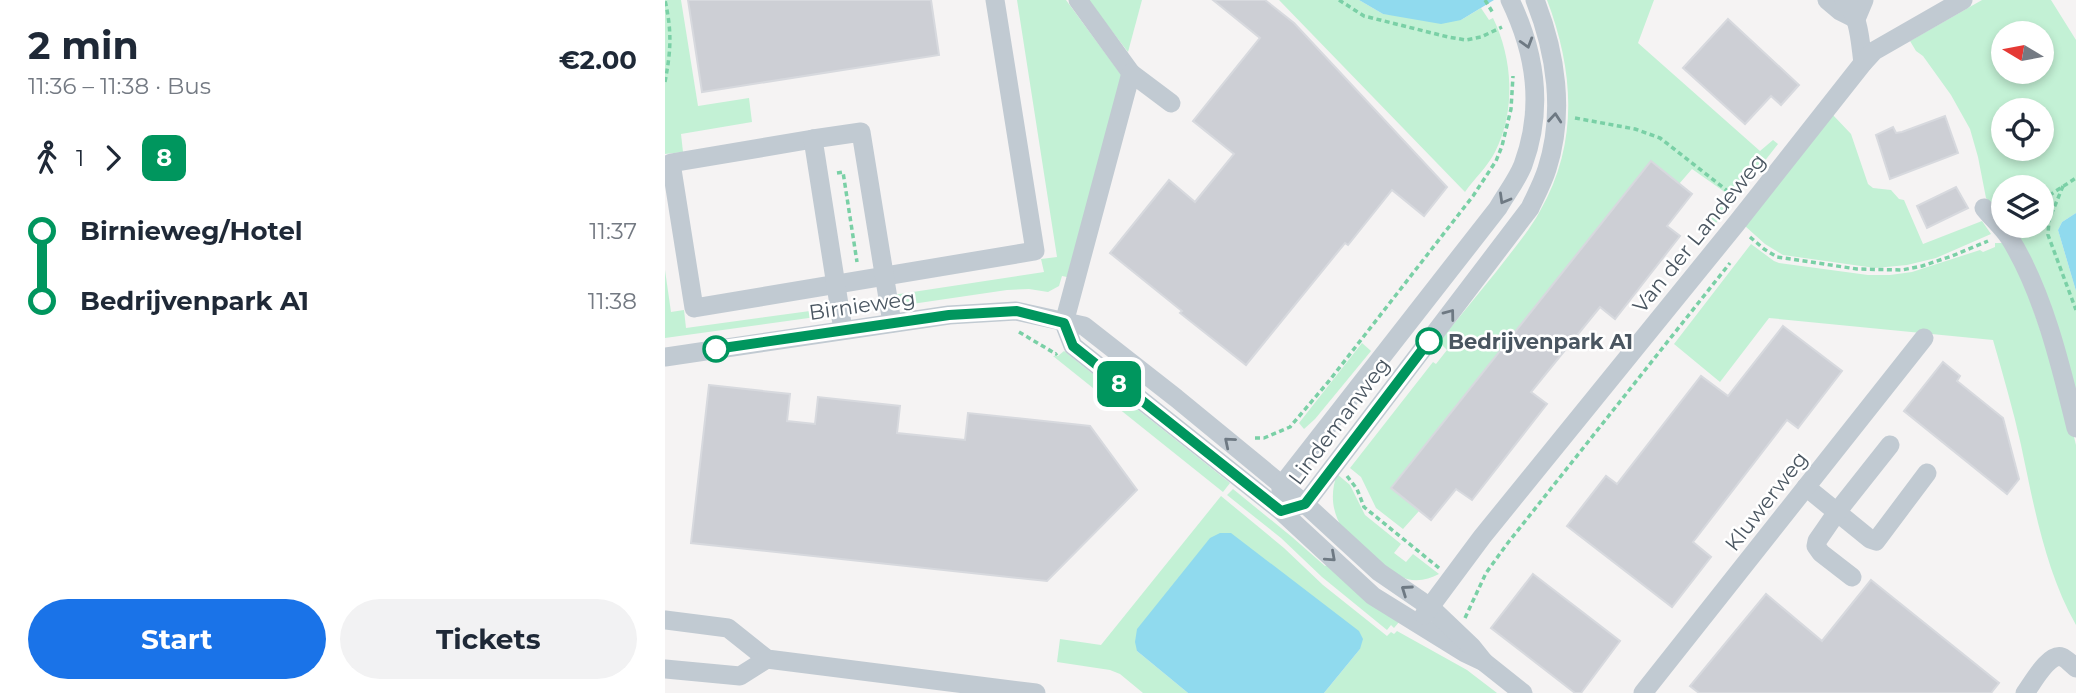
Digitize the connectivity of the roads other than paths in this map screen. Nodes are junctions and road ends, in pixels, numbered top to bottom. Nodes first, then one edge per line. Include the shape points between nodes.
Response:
1 (995, 0) edge
2 (1079, 0) edge
3 (1510, 0) edge
4 (1535, 0) edge
5 (1827, 0) edge
6 (1845, 0) edge
7 (1864, 0) edge
8 (1963, 0) edge
9 (1856, 19) junction
10 (1863, 63) junction
11 (1131, 73) junction
12 (1171, 103) dead end
13 (814, 139) junction
14 (1984, 208) dead end
15 (884, 275) junction
16 (836, 283) junction
17 (892, 323) junction
18 (1064, 323) junction
19 (843, 330) junction
20 (1924, 338) dead end
21 (665, 357) edge
22 (2076, 428) edge
23 (1890, 445) dead end
24 (1927, 473) dead end
25 (1281, 486) junction
26 (1806, 487) junction
27 (1305, 504) junction
28 (1281, 511) junction
29 (1837, 512) junction
30 (1852, 577) dead end
31 (1430, 607) junction
32 (665, 620) edge
33 (1417, 624) junction
34 (767, 659) junction
35 (1484, 662) junction
36 (2076, 668) edge
37 (665, 669) edge
38 (1036, 693) edge
39 (1523, 693) edge
40 (1643, 693) edge
41 (2025, 693) edge

1 - 15 street via 1035,251
2 - 11 street
3 -> 25 street, Lindemanweg via 1534,69 1535,109 1522,167 1498,208
27 -> 4 street, Lindemanweg via 1530,208 1547,169 1556,115 1551,45
5 - 9 street
6 - 9 street
7 - 9 street
8 - 10 street, Van der Landeweg via 1874,51
9 - 10 street
10 - 31 street, Van der Landeweg
11 - 12 street
11 - 18 street
13 - 15 street via 861,132
13 - 16 street
13 - 16 street via 671,163 694,308
14 - 22 street via 2021,258 2062,372
15 - 16 street
15 - 17 street
16 - 19 street
17 - 18 street, Birnieweg via 1006,311
17 - 19 street, Birnieweg
25 -> 18 street, Birnieweg via 1084,326
18 - 28 street via 1073,346
19 - 21 street, Birnieweg
20 - 26 street, Kluwerweg
23 - 29 street
24 - 29 street via 1876,541
25 - 27 street, Birnieweg
25 - 28 street, Lindemanweg
26 - 29 street
26 - 40 street, Kluwerweg
27 - 28 street, Lindemanweg
31 -> 27 street, Birnieweg via 1379,572
28 -> 33 street via 1373,596
29 - 30 street via 1816,546
31 - 33 street, Van der Landeweg
31 - 35 street, Birnieweg
32 - 34 street via 728,628
33 - 35 street
34 - 37 street via 740,676
34 - 38 street
35 - 39 street
36 - 41 street via 2056,656

